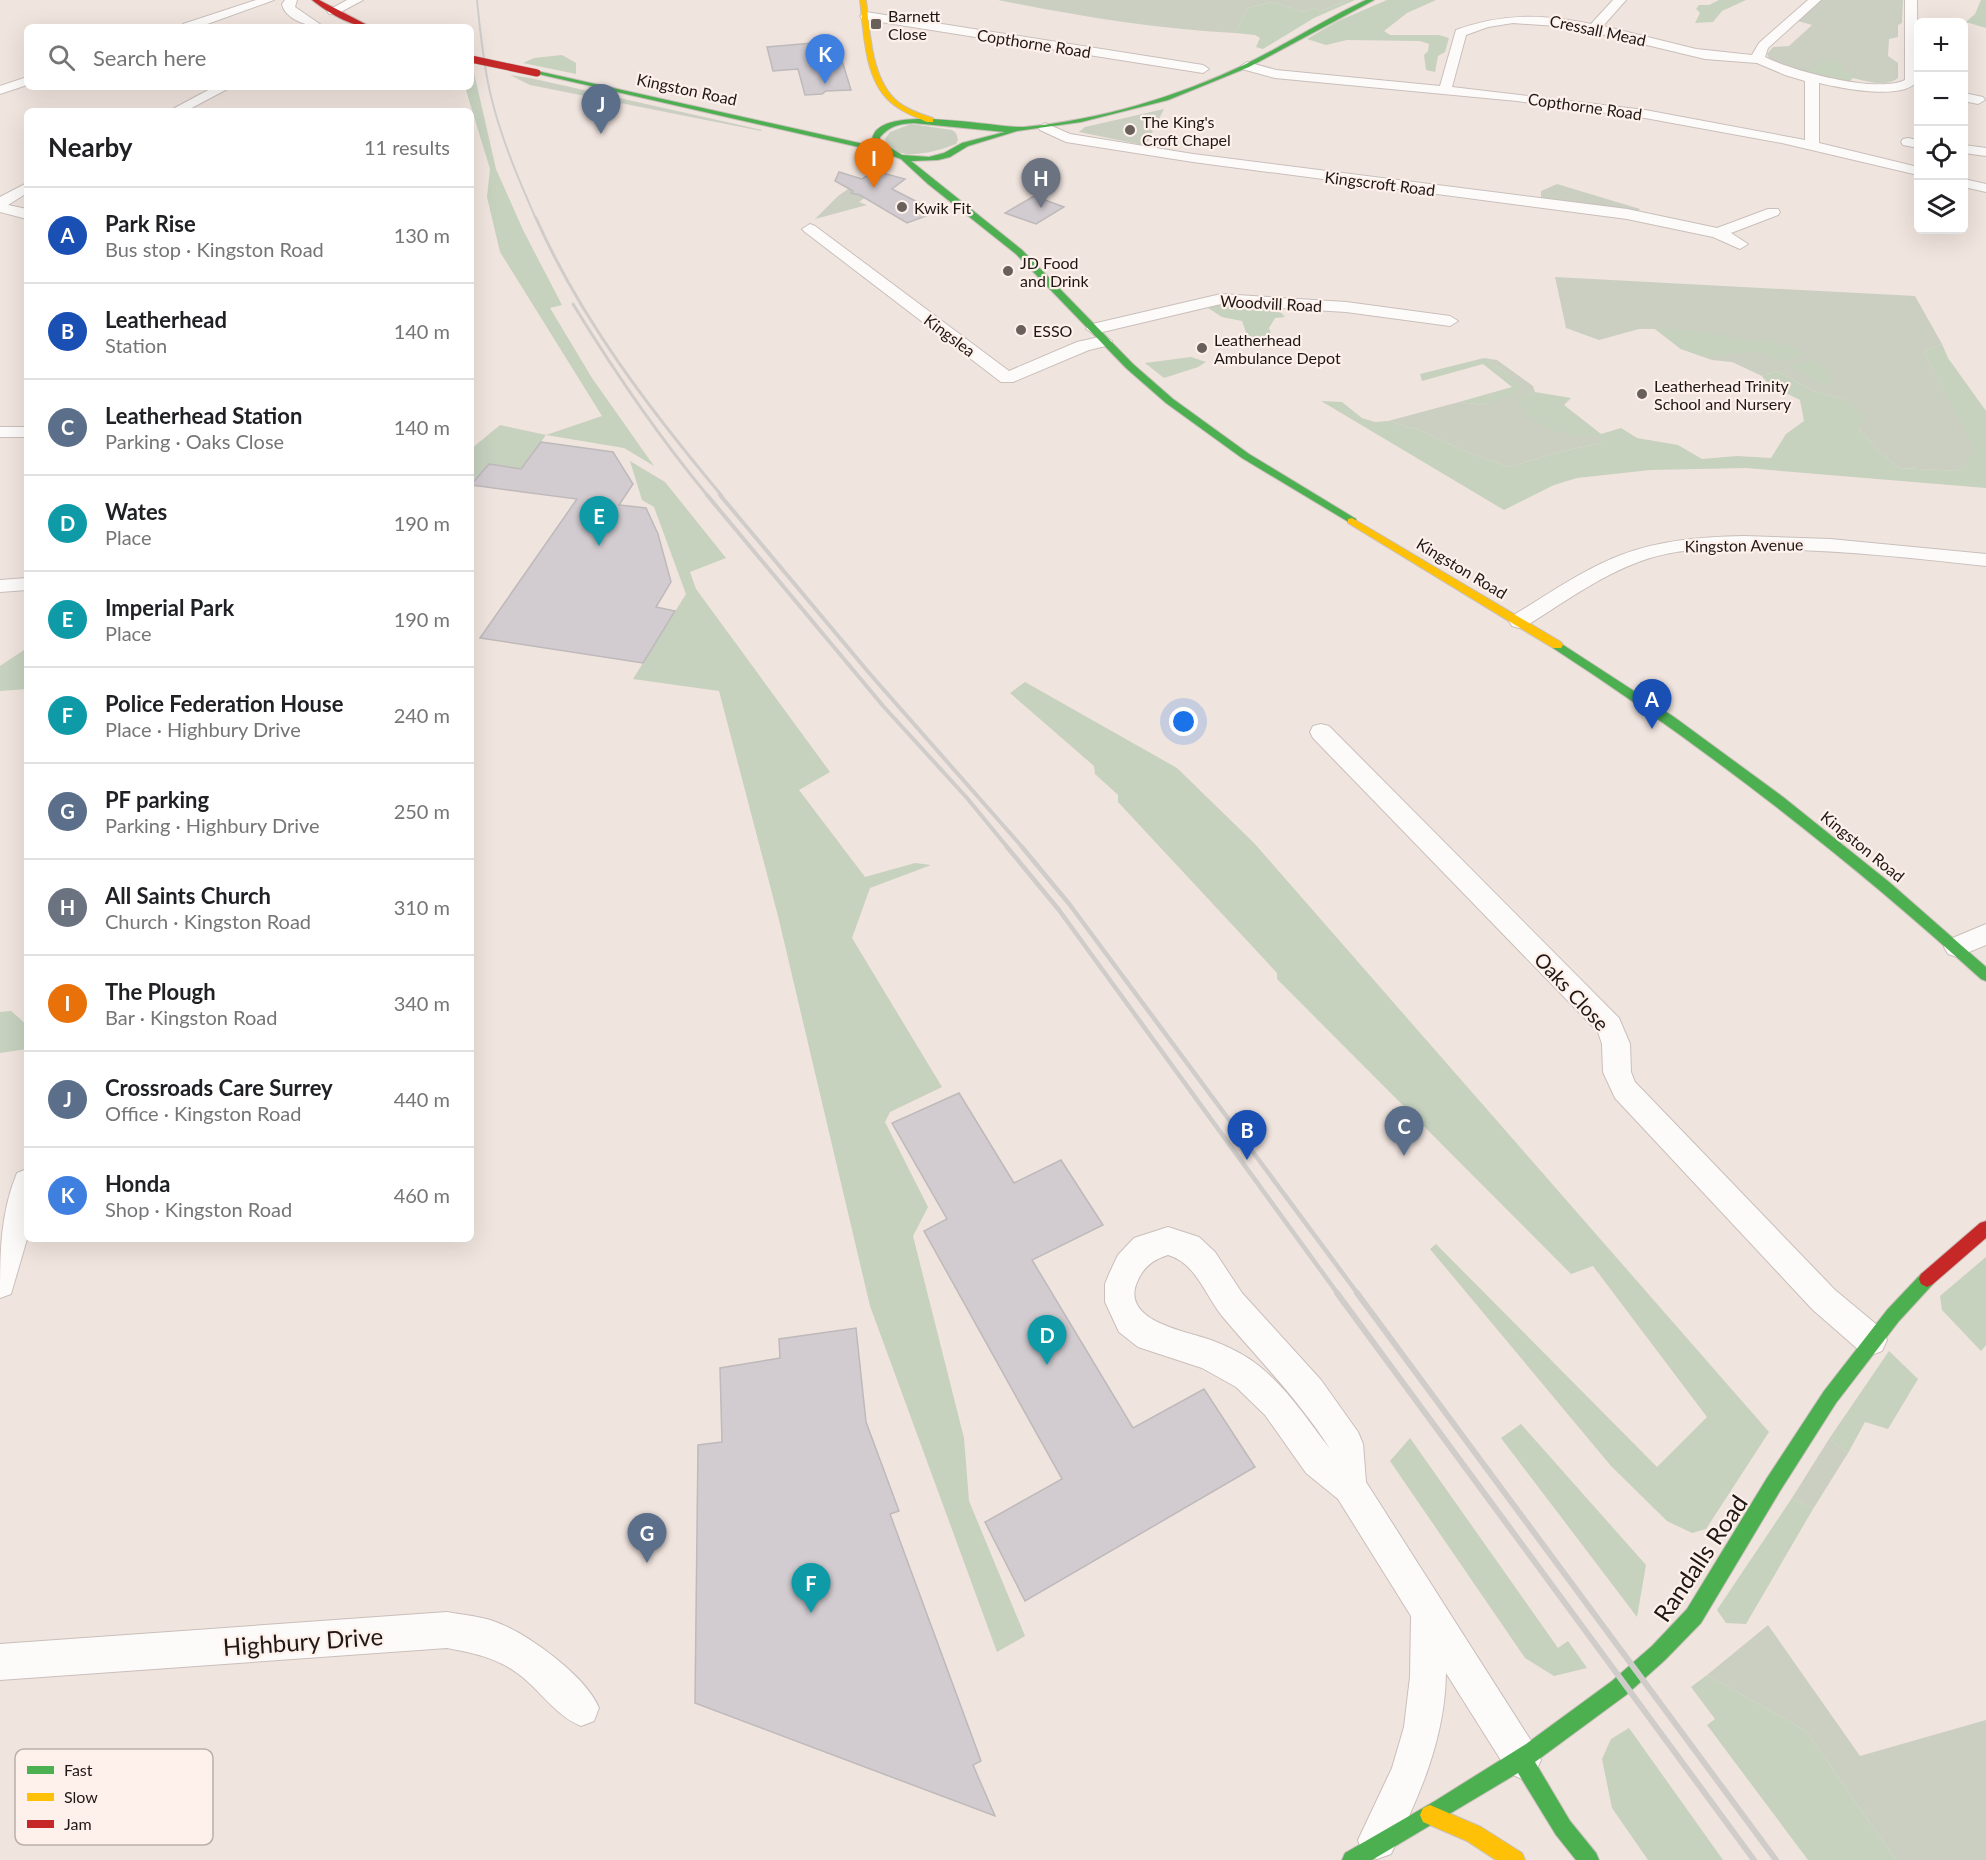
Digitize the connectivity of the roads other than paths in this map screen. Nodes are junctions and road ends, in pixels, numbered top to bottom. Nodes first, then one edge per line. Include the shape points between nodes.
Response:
1 (268, 0) edge
2 (291, 0) edge
3 (315, 0) edge
4 (357, 0) edge
5 (863, 0) edge
6 (1371, 0) edge
7 (1620, 0) edge
8 (1815, 0) edge
9 (1911, 0) edge
10 (333, 11) junction
11 (866, 16) junction
12 (196, 24) edge
13 (313, 24) edge
14 (361, 24) edge
15 (1596, 26) junction
16 (1759, 59) junction
17 (474, 60) edge
18 (1247, 66) junction
19 (1203, 69) dead end
20 (6, 74) dead end
21 (1812, 78) junction
22 (24, 80) edge
23 (24, 82) edge
24 (1913, 87) edge
25 (0, 90) edge
26 (218, 90) edge
27 (1445, 90) junction
28 (1968, 98) edge
29 (892, 100) junction
30 (1978, 100) dead end
31 (182, 108) edge
32 (930, 120) junction
33 (957, 126) junction
34 (1045, 126) junction
35 (884, 129) junction
36 (1014, 131) junction
37 (825, 136) junction
38 (964, 145) junction
39 (1812, 145) junction
40 (1968, 150) edge
41 (884, 151) junction
42 (1986, 152) edge
43 (946, 155) junction
44 (903, 157) junction
45 (1914, 170) edge
46 (931, 181) junction
47 (1968, 184) edge
48 (1986, 188) edge
49 (24, 189) edge
50 (0, 205) edge
51 (1773, 212) dead end
52 (24, 213) edge
53 (810, 229) dead end
54 (1718, 233) junction
55 (1740, 244) dead end
56 (1450, 321) dead end
57 (1099, 335) junction
58 (0, 432) edge
59 (24, 432) edge
60 (1986, 560) edge
61 (24, 584) edge
62 (0, 586) edge
63 (1519, 621) junction
64 (1321, 732) dead end
65 (1986, 934) edge
66 (1957, 947) junction
67 (1986, 975) edge
68 (24, 1193) edge
69 (1986, 1228) edge
70 (0, 1284) edge
71 (1871, 1340) junction
72 (1350, 1487) junction
73 (1429, 1610) junction
74 (0, 1662) edge
75 (581, 1708) dead end
76 (1522, 1760) junction
77 (1430, 1815) junction
78 (1363, 1854) edge
79 (1515, 1860) edge
80 (1589, 1860) edge

1 - 12 street
2 - 13 street via 289,9
3 - 10 main road
4 - 10 street
5 - 11 main road
6 - 18 main road via 1317,25
7 - 15 street
8 - 16 street via 1763,46
9 - 24 street
10 - 14 main road
11 - 19 street, Copthorne Road
11 - 29 main road via 877,71
15 - 16 street, Cressall Mead via 1700,54
15 - 27 street, Cressall Mead via 1507,17 1470,26 1456,40
16 - 21 street via 1779,70
17 - 37 main road, Kingston Road, bridge
18 - 27 street, Copthorne Road via 1275,74
18 - 34 main road via 1184,92 1119,112
20 - 22 street
21 - 24 street via 1882,88
21 - 39 street
23 - 25 street
26 - 31 street
27 - 39 street, Copthorne Road via 1669,117
28 - 30 street
29 - 32 main road
29 - 35 main road via 894,112
32 - 33 main road
32 - 35 main road, Kingston Road via 908,121
33 - 36 main road
33 - 38 main road via 966,135
34 - 36 main road
34 - 54 street, Kingscroft Road via 1057,135 1098,144 1627,214
35 - 37 main road, Kingston Road
35 - 41 main road via 876,142
36 - 38 main road
37 - 41 main road, Kingston Road
38 - 43 main road
39 - 45 street, Copthorne Road
40 - 42 street
41 - 44 main road, Kingston Road
43 - 44 main road
43 - 46 main road via 928,174
44 - 46 main road, Kingston Road
46 - 57 main road, Kingston Road via 1016,249
47 - 48 street
49 - 50 street
50 - 52 street
51 - 54 street
53 - 57 street, Kingslea via 1007,378 1083,346
54 - 55 street, Kingscroft Road
56 - 57 street, Woodvill Road via 1346,307 1221,299
57 - 63 main road, Kingston Road via 1136,374 1186,415 1288,482
58 - 59 street
60 - 63 street, Kingston Avenue via 1804,544 1732,542 1671,547 1641,554 1613,567
61 - 62 street
63 - 66 main road, Kingston Road via 1680,728 1784,804
64 - 71 street, Oaks Close via 1609,1026 1616,1044 1617,1072 1625,1090 1824,1300
65 - 66 street
66 - 67 main road, Kingston Road
68 - 70 street
69 - 71 main road, Randalls Road via 1905,1299
71 - 76 main road, Randalls Road via 1803,1440 1694,1616 1676,1637 1578,1721
72 - 72 street via 1318,1461 1276,1404 1246,1376 1210,1355 1149,1336 1130,1321 1120,1302 1120,1284 1129,1265 1145,1248 1168,1241 1188,1247 1204,1262 1231,1302 1310,1391 1346,1444
72 - 73 street
73 - 76 street
73 - 78 street via 1428,1677 1419,1742 1406,1780
74 - 75 street, Highbury Drive via 447,1630 490,1638 530,1660
76 - 77 main road, Randalls Road
76 - 80 main road via 1563,1827
77 - 78 main road, Randalls Road
77 - 79 main road via 1484,1837

